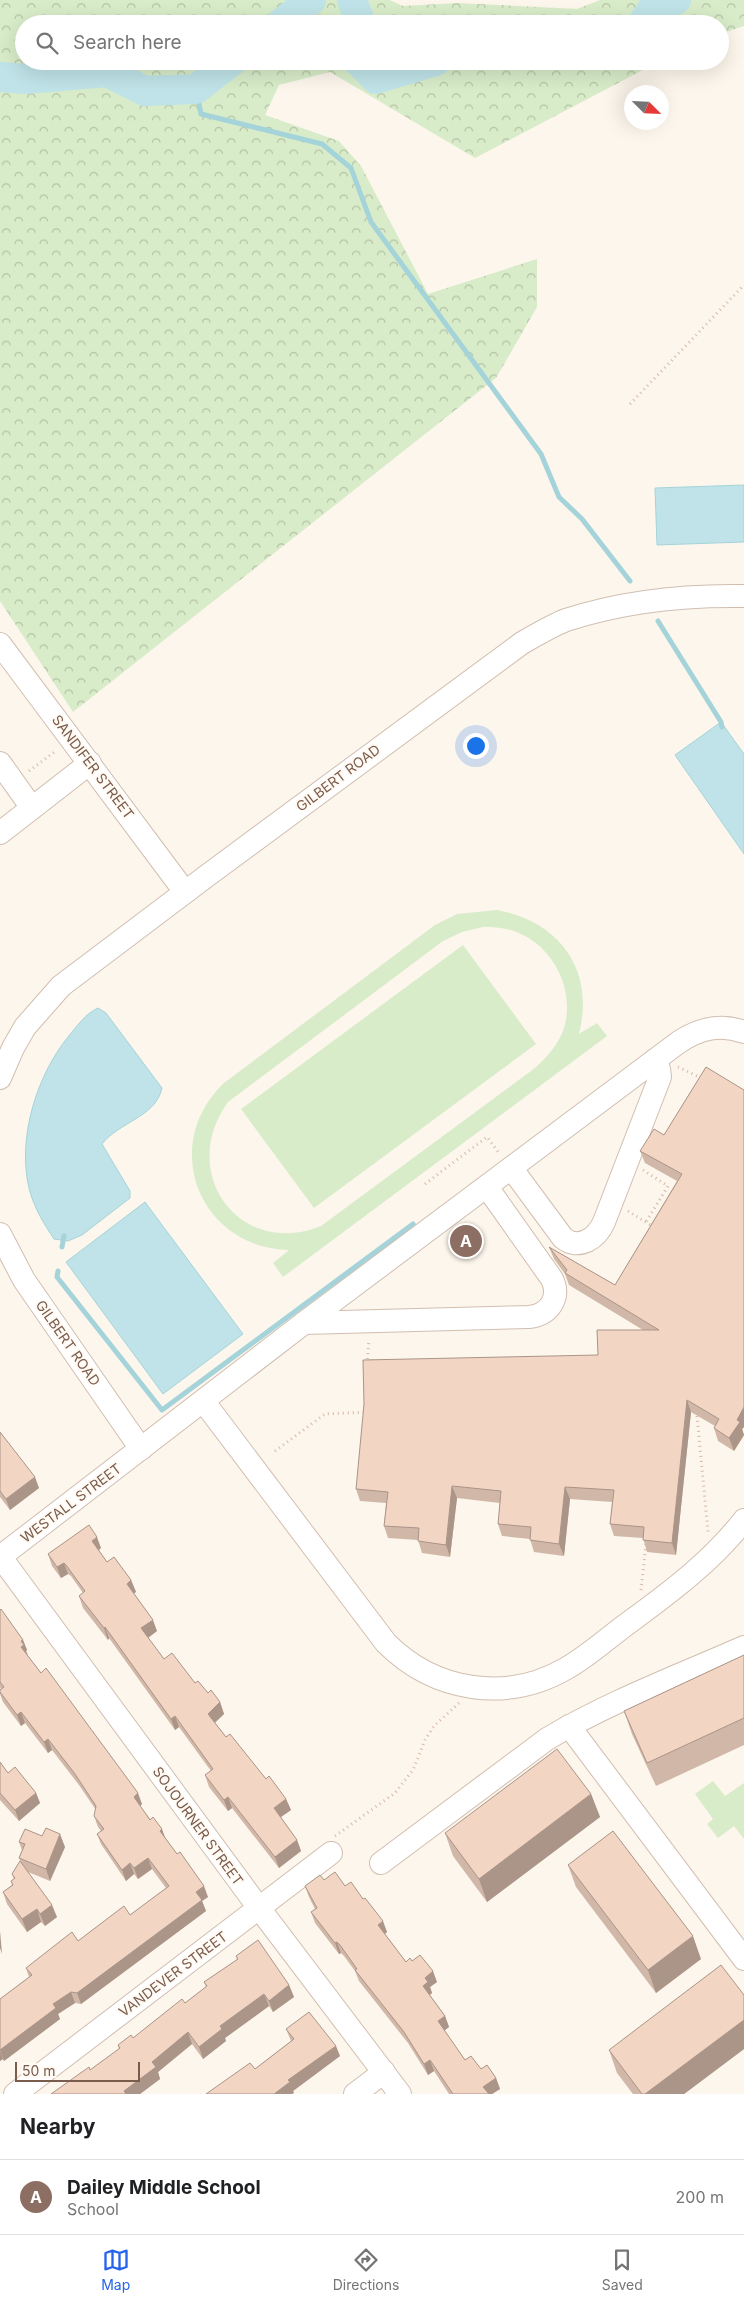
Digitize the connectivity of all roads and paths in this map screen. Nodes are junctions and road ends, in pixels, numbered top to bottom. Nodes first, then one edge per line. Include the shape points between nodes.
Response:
1 (744, 285) edge
2 (630, 404) dead end
3 (744, 596) edge
4 (0, 644) edge
5 (0, 763) edge
6 (90, 764) junction
7 (32, 808) junction
8 (0, 833) edge
9 (185, 892) junction
10 (744, 1032) edge
11 (666, 1063) junction
12 (0, 1078) edge
13 (708, 1083) edge
14 (507, 1163) junction
15 (640, 1168) dead end
16 (425, 1184) dead end
17 (487, 1188) junction
18 (625, 1209) dead end
19 (646, 1222) junction
20 (659, 1231) edge
21 (0, 1234) edge
22 (304, 1323) junction
23 (369, 1338) dead end
24 (367, 1368) edge
25 (204, 1402) junction
26 (367, 1403) edge
27 (697, 1416) edge
28 (142, 1449) junction
29 (275, 1451) dead end
30 (744, 1520) edge
31 (647, 1539) edge
32 (0, 1556) edge
33 (710, 1558) junction
34 (642, 1613) junction
35 (744, 1647) edge
36 (484, 1689) junction
37 (569, 1726) junction
38 (332, 1845) joint
39 (381, 1864) dead end
40 (259, 1908) junction
41 (744, 1959) edge
42 (384, 2072) junction
43 (15, 2094) edge
44 (355, 2094) edge
45 (400, 2094) edge

1 - 2 path
3 - 9 street, GILBERT ROAD via 697,595 617,606 564,621 522,643
4 - 6 street, SANDIFER STREET
5 - 7 street
6 - 7 street
6 - 9 street, SANDIFER STREET
7 - 8 street
9 - 12 street, GILBERT ROAD via 62,986 25,1027
10 - 11 street, WESTALL STREET via 715,1027 696,1032
11 - 13 path via 693,1073
11 - 14 street, WESTALL STREET
11 - 14 street via 659,1069 660,1078 604,1222 588,1241 576,1243 563,1238
14 - 16 path via 487,1137
14 - 17 street, WESTALL STREET
15 - 19 path via 668,1186
17 - 22 street, WESTALL STREET
17 - 22 street via 552,1279 555,1295 547,1311 529,1317
18 - 19 path
19 - 20 path
21 - 28 street, GILBERT ROAD via 24,1280
22 - 25 street, WESTALL STREET
23 - 24 path
25 - 28 street, WESTALL STREET
25 - 36 street via 386,1643 405,1661 440,1680
26 - 29 path via 367,1412 325,1414
27 - 33 path
28 - 32 street, WESTALL STREET
30 - 33 street
31 - 34 path via 640,1601
32 - 40 street, SOJOURNER STREET
33 - 34 street
34 - 36 street via 567,1668 525,1685
35 - 37 street
36 - 38 path via 462,1701 434,1726 413,1770 395,1793
37 - 39 street via 547,1739
37 - 41 street
38 - 40 street, VANDEVER STREET
40 - 42 street, SOJOURNER STREET
40 - 43 street, VANDEVER STREET
42 - 44 street
42 - 45 street, SOJOURNER STREET

